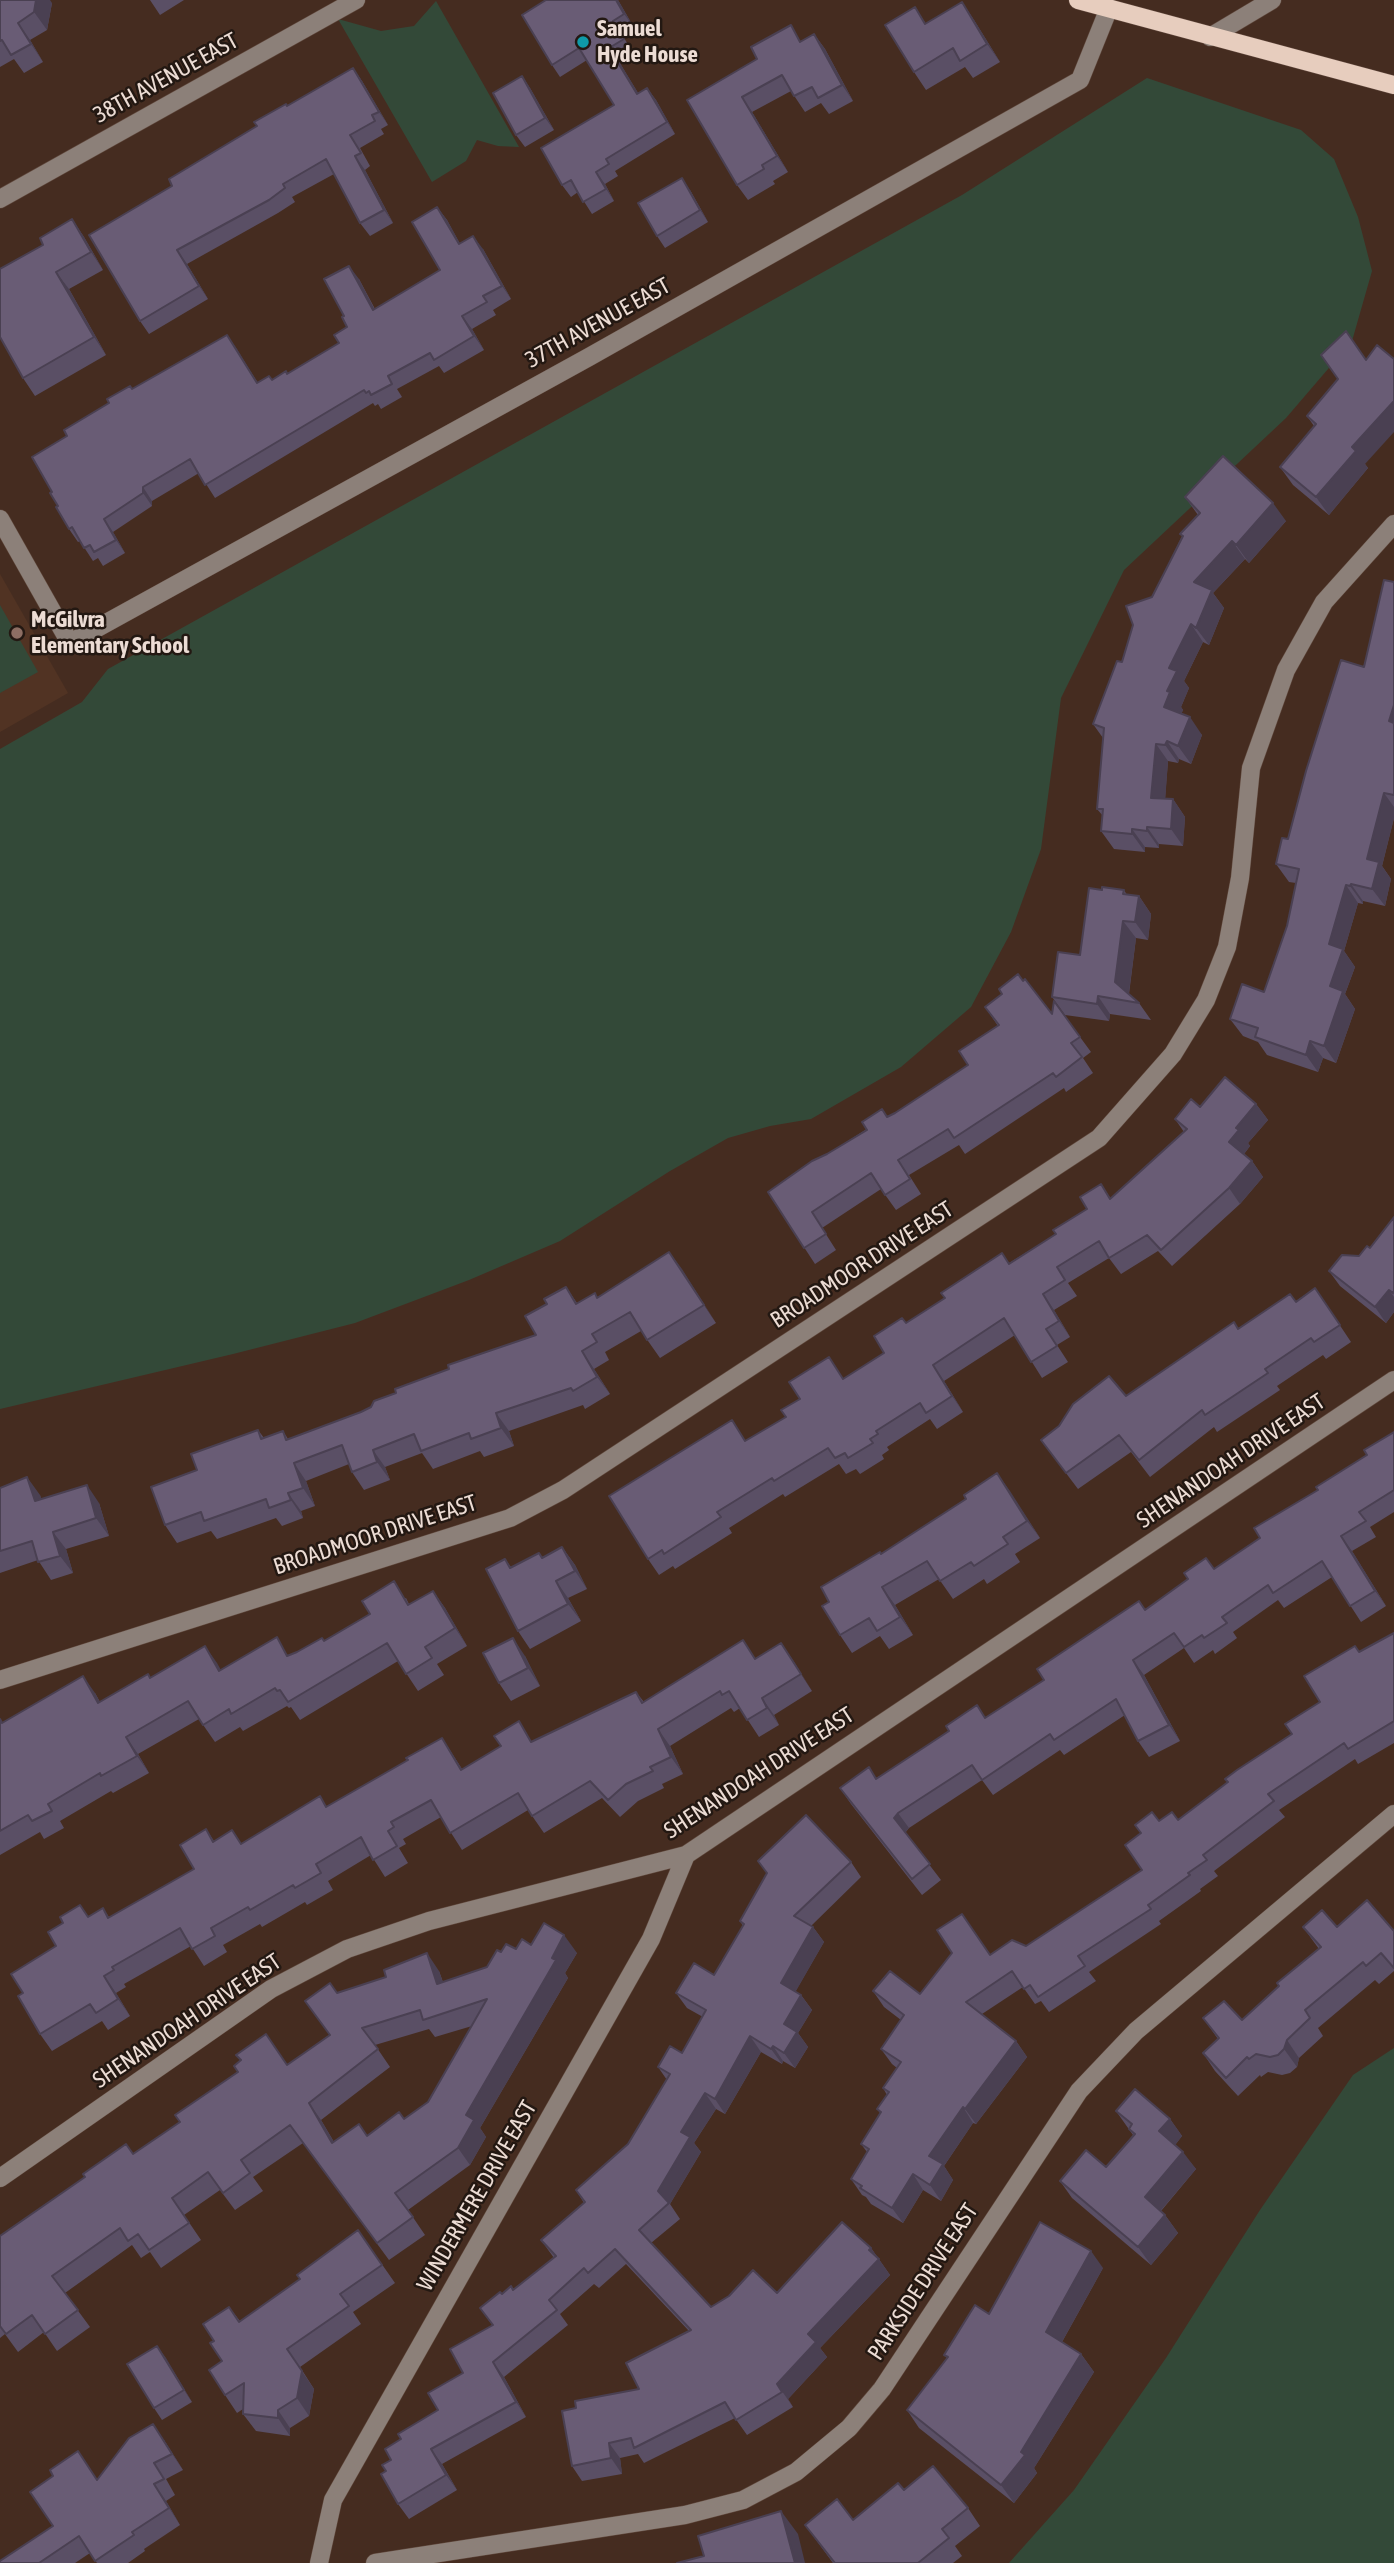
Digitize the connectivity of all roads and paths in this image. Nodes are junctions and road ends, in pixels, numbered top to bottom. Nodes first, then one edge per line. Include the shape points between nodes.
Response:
1 (356, 0) edge
2 (1078, 0) edge
3 (1272, 0) edge
4 (1109, 8) junction
5 (1210, 37) junction
6 (1394, 85) edge
7 (0, 199) edge
8 (0, 519) edge
9 (1394, 524) edge
10 (1394, 1380) edge
11 (0, 1680) edge
12 (1394, 1814) edge
13 (686, 1855) junction
14 (0, 2178) edge
15 (319, 2563) edge
16 (375, 2563) edge

1 - 7 street, 38TH AVENUE EAST
2 - 4 main road
3 - 5 street
4 - 5 main road
4 - 8 street, 37TH AVENUE EAST via 1080,80 70,643
5 - 6 main road
9 - 11 street, BROADMOOR DRIVE EAST via 1324,602 1286,670 1251,768 1241,878 1227,947 1206,1000 1173,1054 1099,1139 562,1490 510,1518
10 - 13 street, SHENANDOAH DRIVE EAST
12 - 16 street, PARKSIDE DRIVE EAST via 1136,2031 1079,2091 882,2389 849,2428 796,2472 743,2500 685,2515
13 - 14 street, SHENANDOAH DRIVE EAST via 429,1921 347,1949 271,1989
13 - 15 street, WINDERMERE DRIVE EAST via 651,1939 333,2500

